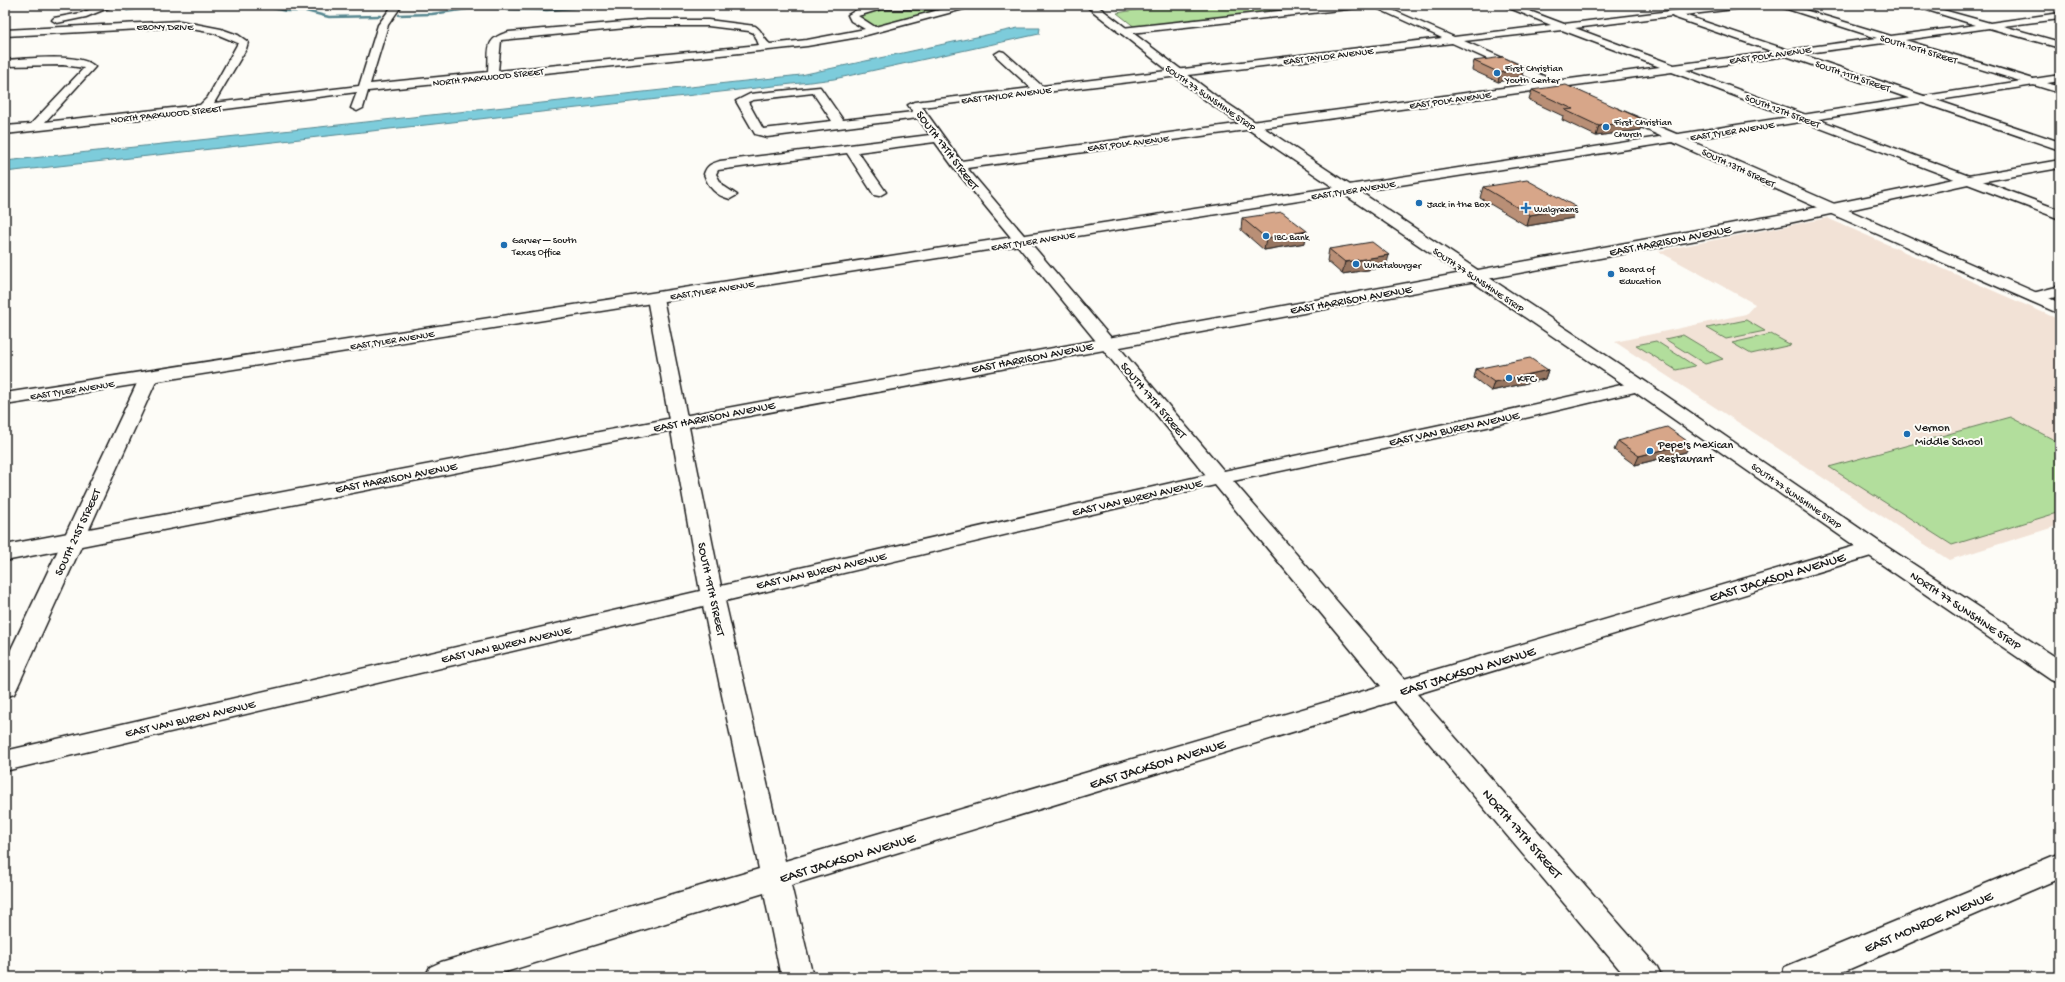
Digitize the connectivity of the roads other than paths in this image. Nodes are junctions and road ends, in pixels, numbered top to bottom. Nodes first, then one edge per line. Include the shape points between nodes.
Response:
1 (111, 5) edge
2 (398, 5) edge
3 (966, 5) edge
4 (1090, 5) edge
5 (1357, 5) edge
6 (1374, 5) edge
7 (1506, 5) edge
8 (1646, 5) edge
9 (1742, 5) edge
10 (1779, 5) edge
11 (1915, 5) edge
12 (2058, 10) edge
13 (1671, 13) junction
14 (1988, 25) junction
15 (1563, 26) junction
16 (873, 30) junction
17 (1122, 31) junction
18 (5, 32) edge
19 (1451, 39) junction
20 (1888, 39) junction
21 (2060, 45) edge
22 (768, 47) junction
23 (1784, 52) junction
24 (1000, 54) dead end
25 (5, 63) edge
26 (1673, 68) junction
27 (1178, 74) junction
28 (493, 75) junction
29 (2060, 78) edge
30 (2034, 82) junction
31 (1554, 85) junction
32 (363, 88) junction
33 (1040, 90) junction
34 (2060, 90) edge
35 (1574, 93) edge
36 (1925, 100) junction
37 (357, 108) dead end
38 (1606, 108) edge
39 (202, 109) junction
40 (917, 109) junction
41 (1804, 118) junction
42 (840, 124) junction
43 (35, 126) junction
44 (1252, 126) junction
45 (5, 130) edge
46 (938, 138) junction
47 (1678, 139) junction
48 (2060, 146) edge
49 (850, 149) junction
50 (2060, 164) edge
51 (958, 165) junction
52 (1968, 180) junction
53 (1347, 190) junction
54 (879, 192) dead end
55 (730, 195) dead end
56 (1832, 209) junction
57 (2060, 215) edge
58 (1021, 242) junction
59 (1474, 276) junction
60 (2060, 291) edge
61 (2034, 297) junction
62 (655, 298) junction
63 (2060, 309) edge
64 (1106, 343) junction
65 (149, 377) junction
66 (1639, 386) junction
67 (5, 399) edge
68 (678, 423) junction
69 (1220, 478) junction
70 (75, 539) junction
71 (1872, 548) junction
72 (5, 553) edge
73 (712, 595) junction
74 (2060, 673) edge
75 (5, 688) edge
76 (1399, 690) junction
77 (5, 761) edge
78 (2060, 866) edge
79 (775, 878) junction
80 (441, 977) edge
81 (797, 977) edge
82 (1646, 977) edge
83 (1796, 977) edge

1 - 18 street via 83,15
2 - 32 street via 383,25
3 - 16 street, NORTH PARKWOOD STREET
3 - 16 street via 886,7 853,15 854,19
4 - 17 main road, SOUTH 77 SUNSHINE STRIP
5 - 17 street
6 - 19 street
7 - 15 street, SOUTH 12TH STREET
8 - 13 street, SOUTH 11TH STREET
9 - 13 street, EAST TAYLOR AVENUE
10 - 20 street, SOUTH 10TH STREET
11 - 14 street
12 - 14 street, EAST POLK AVENUE
13 - 15 street, EAST TAYLOR AVENUE
13 - 23 street, SOUTH 11TH STREET
14 - 20 street, EAST POLK AVENUE
14 - 21 street
15 - 19 street, EAST TAYLOR AVENUE
15 - 26 street, SOUTH 12TH STREET
16 - 22 street, NORTH PARKWOOD STREET via 827,40
17 - 27 main road, SOUTH 77 SUNSHINE STRIP
18 - 39 street, EBONY DRIVE via 171,24 194,25 232,36 243,42 241,49 212,99
19 - 27 street, EAST TAYLOR AVENUE
19 - 31 street
20 - 23 street, EAST POLK AVENUE
20 - 30 street, SOUTH 10TH STREET
22 - 28 street, NORTH PARKWOOD STREET
22 - 28 street via 762,43 758,32 752,28 708,23 647,23 509,35 494,41
23 - 26 street, EAST POLK AVENUE
23 - 36 street, SOUTH 11TH STREET
24 - 33 street
25 - 43 street via 73,62 90,67
26 - 31 street, EAST POLK AVENUE
26 - 41 street, SOUTH 12TH STREET
27 - 33 street, EAST TAYLOR AVENUE
27 - 44 main road, SOUTH 77 SUNSHINE STRIP
28 - 32 street, NORTH PARKWOOD STREET
29 - 30 main road, EAST TYLER AVENUE
30 - 34 street, SOUTH 10TH STREET
30 - 36 main road, EAST TYLER AVENUE
31 - 35 street
31 - 44 street, EAST POLK AVENUE
32 - 37 street
32 - 39 street, NORTH PARKWOOD STREET
33 - 40 street, EAST TAYLOR AVENUE
36 - 41 main road, EAST TYLER AVENUE
36 - 48 street, SOUTH 11TH STREET
38 - 47 street, SOUTH 13TH STREET
39 - 43 street, NORTH PARKWOOD STREET
40 - 42 street, EAST TAYLOR AVENUE
40 - 46 street, SOUTH 17TH STREET
41 - 47 main road, EAST TYLER AVENUE
41 - 52 street, SOUTH 12TH STREET
42 - 42 street, EAST TAYLOR AVENUE via 758,132 742,101 750,97 816,89
43 - 45 street, NORTH PARKWOOD STREET
44 - 51 street, EAST POLK AVENUE
44 - 53 main road, SOUTH 77 SUNSHINE STRIP
46 - 49 street
46 - 51 street, SOUTH 17TH STREET
47 - 53 main road, EAST TYLER AVENUE
47 - 56 main road, SOUTH 13TH STREET
49 - 54 street
49 - 55 street via 712,168 710,174 715,187
50 - 52 main road, EAST HARRISON AVENUE
51 - 58 street, SOUTH 17TH STREET
52 - 56 main road, EAST HARRISON AVENUE
52 - 57 street, SOUTH 12TH STREET
53 - 58 main road, EAST TYLER AVENUE
53 - 59 main road, SOUTH 77 SUNSHINE STRIP
56 - 59 main road, EAST HARRISON AVENUE
56 - 61 main road, SOUTH 13TH STREET
58 - 62 main road, EAST TYLER AVENUE
58 - 64 street, SOUTH 17TH STREET
59 - 64 main road, EAST HARRISON AVENUE
59 - 66 main road, SOUTH 77 SUNSHINE STRIP
60 - 61 street
61 - 63 main road, SOUTH 13TH STREET
62 - 65 main road, EAST TYLER AVENUE
62 - 68 street, SOUTH 19TH STREET
64 - 68 main road, EAST HARRISON AVENUE
64 - 69 street, SOUTH 17TH STREET
65 - 67 main road, EAST TYLER AVENUE
65 - 70 street, SOUTH 21ST STREET
66 - 69 street, EAST VAN BUREN AVENUE via 1480,423
66 - 71 main road, SOUTH 77 SUNSHINE STRIP
68 - 70 main road, EAST HARRISON AVENUE
68 - 73 street, SOUTH 19TH STREET
69 - 73 street, EAST VAN BUREN AVENUE
69 - 76 street, SOUTH 17TH STREET
70 - 72 main road, EAST HARRISON AVENUE
70 - 75 street, SOUTH 21ST STREET
71 - 74 main road, NORTH 77 SUNSHINE STRIP
71 - 76 street, EAST JACKSON AVENUE
73 - 77 street, EAST VAN BUREN AVENUE
73 - 79 street, SOUTH 19TH STREET
76 - 79 street, EAST JACKSON AVENUE
76 - 82 street, NORTH 17TH STREET
78 - 83 street, EAST MONROE AVENUE
79 - 80 street, EAST JACKSON AVENUE
79 - 81 street, SOUTH 19TH STREET

